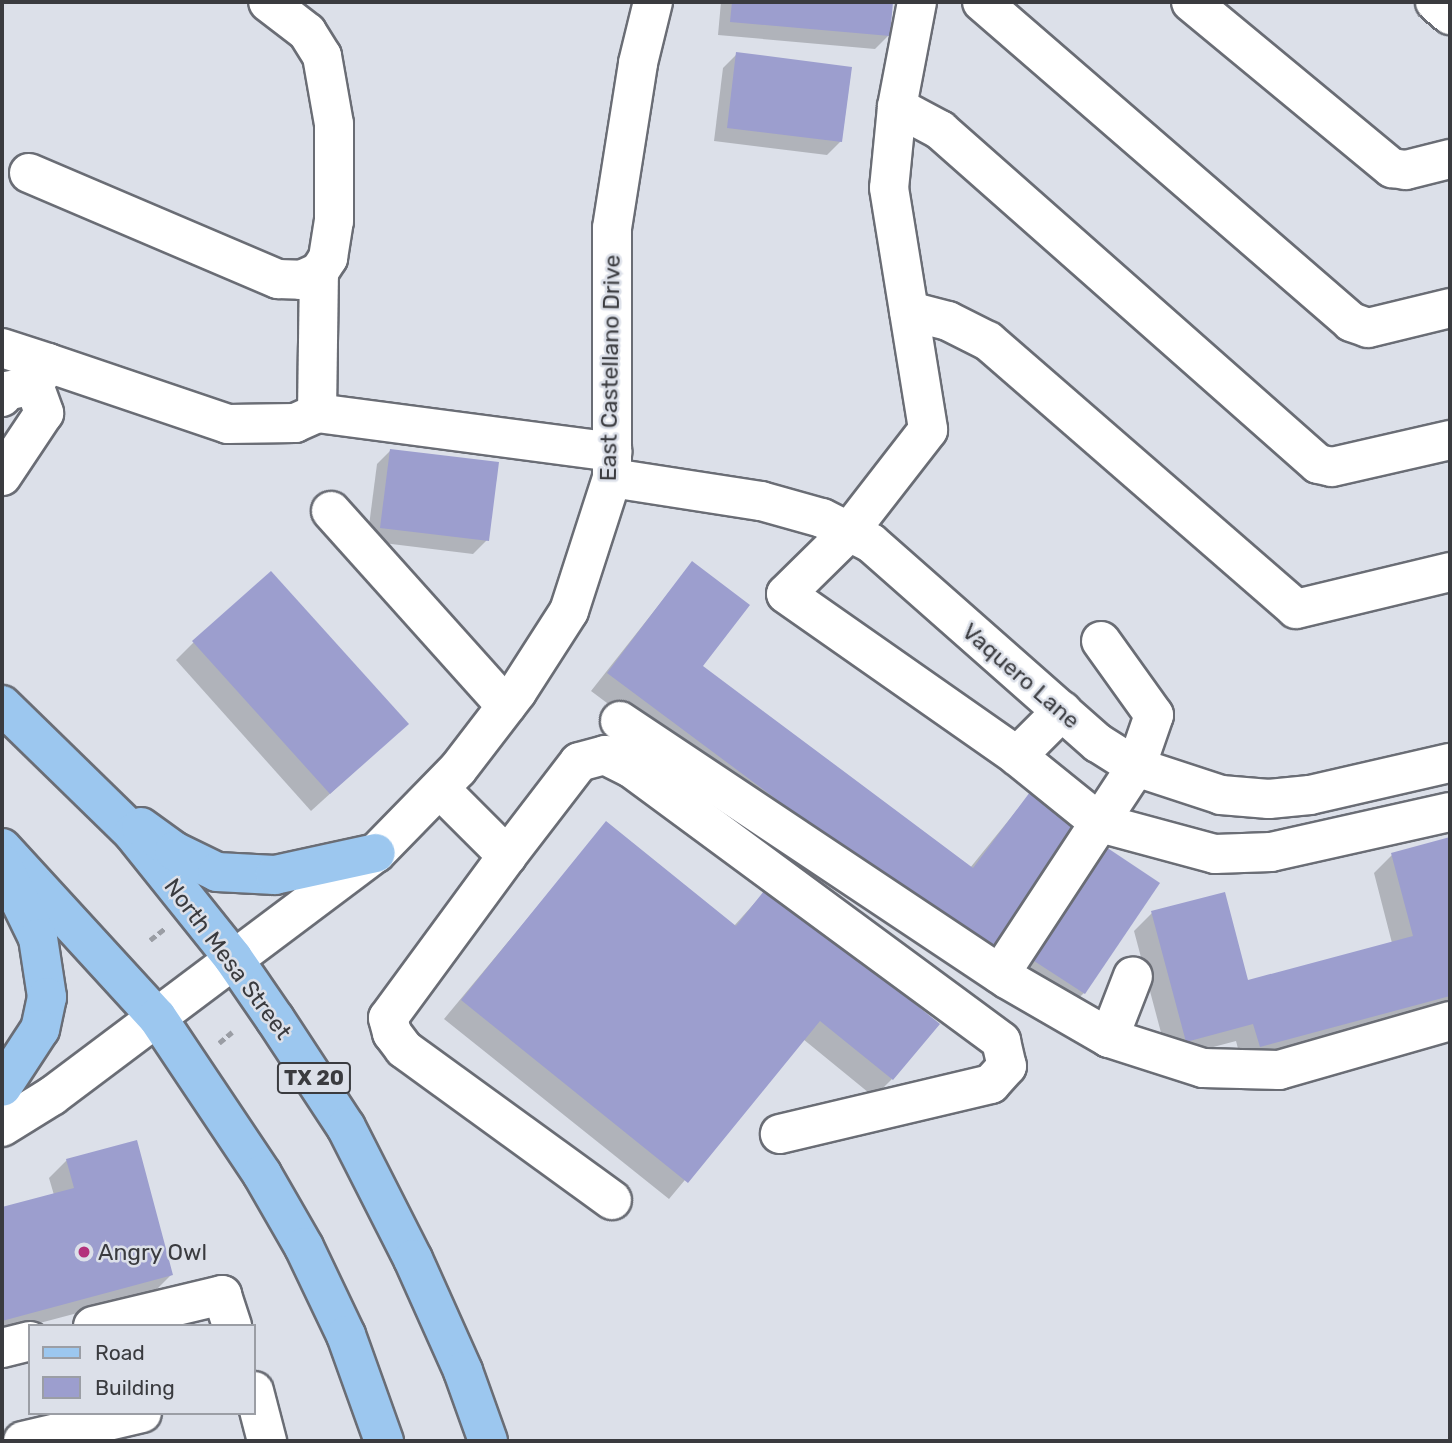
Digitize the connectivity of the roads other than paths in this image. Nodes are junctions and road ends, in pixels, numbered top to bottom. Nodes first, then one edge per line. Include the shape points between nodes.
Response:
1 (268, 2) edge
2 (653, 2) edge
3 (917, 2) edge
4 (982, 2) edge
5 (1191, 2) edge
6 (1435, 2) edge
7 (1450, 15) edge
8 (897, 107) junction
9 (1450, 159) edge
10 (29, 173) dead end
11 (318, 272) junction
12 (1450, 308) edge
13 (909, 311) junction
14 (2, 348) edge
15 (28, 381) edge
16 (317, 413) junction
17 (1450, 440) edge
18 (612, 465) junction
19 (2, 476) edge
20 (331, 510) dead end
21 (849, 531) junction
22 (1450, 572) edge
23 (1101, 641) dead end
24 (2, 705) edge
25 (506, 706) junction
26 (1062, 711) junction
27 (620, 721) dead end
28 (1017, 756) junction
29 (1450, 764) edge
30 (1136, 767) junction
31 (440, 789) junction
32 (1310, 795) junction
33 (101, 798) junction
34 (1450, 812) edge
35 (1100, 823) junction
36 (1319, 843) junction
37 (2, 848) edge
38 (376, 853) junction
39 (507, 856) junction
40 (2, 864) edge
41 (233, 958) junction
42 (1000, 974) junction
43 (1133, 976) dead end
44 (158, 1017) junction
45 (1450, 1021) edge
46 (1109, 1038) junction
47 (2, 1087) edge
48 (2, 1127) edge
49 (780, 1134) dead end
50 (612, 1199) dead end
51 (101, 1324) edge
52 (231, 1324) edge
53 (28, 1342) edge
54 (2, 1348) edge
55 (256, 1399) edge
56 (134, 1415) edge
57 (23, 1441) edge
58 (267, 1441) edge
59 (384, 1441) edge
60 (488, 1441) edge

1 - 11 street via 307,33 322,57 334,124 334,222 328,258
2 - 18 street, East Castellano Drive via 638,63 612,228
3 - 8 street
4 - 12 street via 1351,322 1368,328
5 - 9 street via 1392,168 1406,170
6 - 7 street
8 - 13 street via 889,188
8 - 17 street via 940,130 1318,464 1332,467
10 - 11 street via 278,279 301,280
11 - 16 street
13 - 21 street via 928,430
13 - 22 street via 948,321 988,341 1296,609
14 - 15 street
15 - 16 street via 228,424 295,424
15 - 19 street via 44,412
16 - 18 street, Vaquero Lane
18 - 21 street, Vaquero Lane via 822,518
18 - 25 street, East Castellano Drive via 569,611
20 - 25 street
21 - 26 street, Vaquero Lane via 871,543
21 - 28 street via 786,594
23 - 30 street via 1154,715
24 - 33 main road, North Mesa Street / TX 20
25 - 31 street, East Castellano Drive
26 - 28 street
26 - 30 street, Vaquero Lane via 1098,743
27 - 42 street
28 - 35 street
29 - 32 street, Vaquero Lane
30 - 32 street, Vaquero Lane via 1221,795 1269,799
30 - 35 street
31 - 38 street, East Castellano Drive
31 - 39 street
32 - 36 street
33 - 38 main road via 174,851 217,872 275,875
33 - 41 main road, North Mesa Street / TX 20
34 - 36 street
35 - 36 street via 1214,854 1271,852
35 - 42 street
37 - 44 main road
38 - 41 street, East Castellano Drive
39 - 49 street via 579,762 605,755 631,768 1001,1041 1006,1066 991,1084
39 - 50 street via 388,1018 404,1049
40 - 47 main road via 38,938 47,997 40,1029
41 - 44 street, East Castellano Drive
41 - 60 main road, North Mesa Street / TX 20 via 346,1127 413,1259 463,1371
42 - 46 street
43 - 46 street
44 - 48 street, East Castellano Drive
44 - 59 main road via 262,1174 304,1247 346,1335
45 - 46 street via 1279,1070 1203,1068
51 - 52 street via 222,1295
53 - 54 street
55 - 58 street
56 - 57 street

